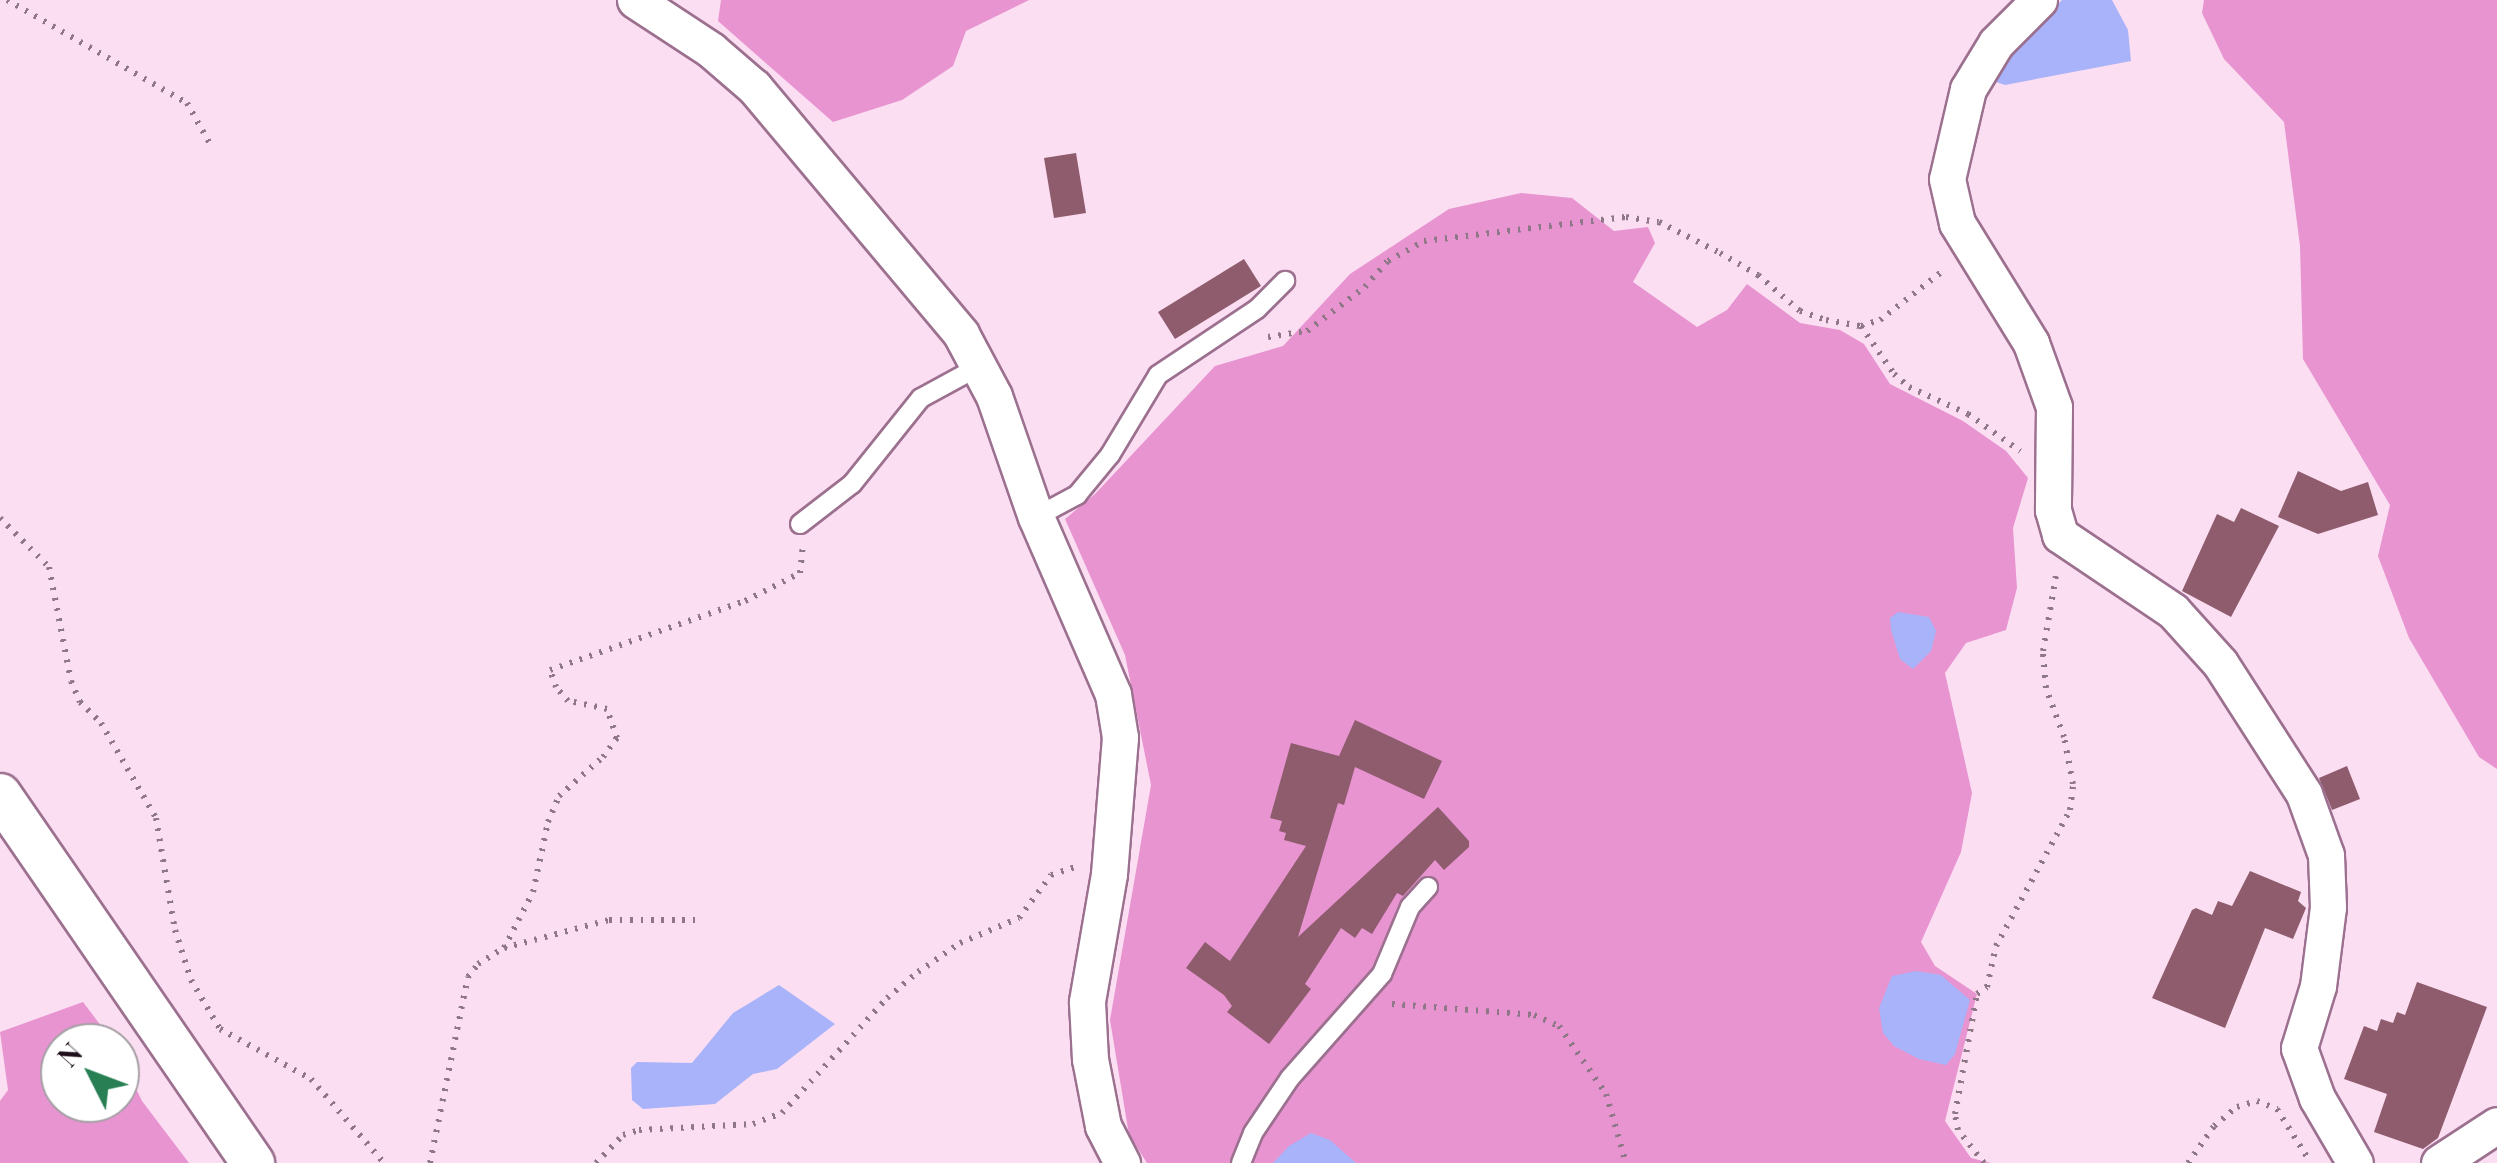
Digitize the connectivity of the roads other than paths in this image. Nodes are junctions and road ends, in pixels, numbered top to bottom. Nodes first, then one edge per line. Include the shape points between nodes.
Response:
1 (635, 0) edge
2 (2039, 0) edge
3 (1285, 281) dead end
4 (978, 367) junction
5 (1036, 517) junction
6 (800, 524) road end
7 (0, 795) edge
8 (1428, 887) dead end
9 (2497, 1125) edge
10 (253, 1163) edge
11 (1122, 1163) edge
12 (1241, 1163) edge
13 (2355, 1163) edge
14 (2438, 1163) edge

1 - 4 street via 712,50 754,88 961,334
2 - 13 street via 1996,43 1968,88 1947,179 1957,222 2031,343 2054,407 2053,510 2060,535 2185,624 2220,663 2304,794 2326,854 2328,907 2318,986 2299,1048 2317,1098
3 - 5 lane via 1258,309 1158,376 1077,495
4 - 5 street
4 - 6 lane via 921,398 852,484
5 - 11 street via 1113,694 1120,738 1109,874 1086,1002 1103,1126
7 - 10 street
8 - 12 lane via 1410,907 1382,974 1290,1078
9 - 14 street

